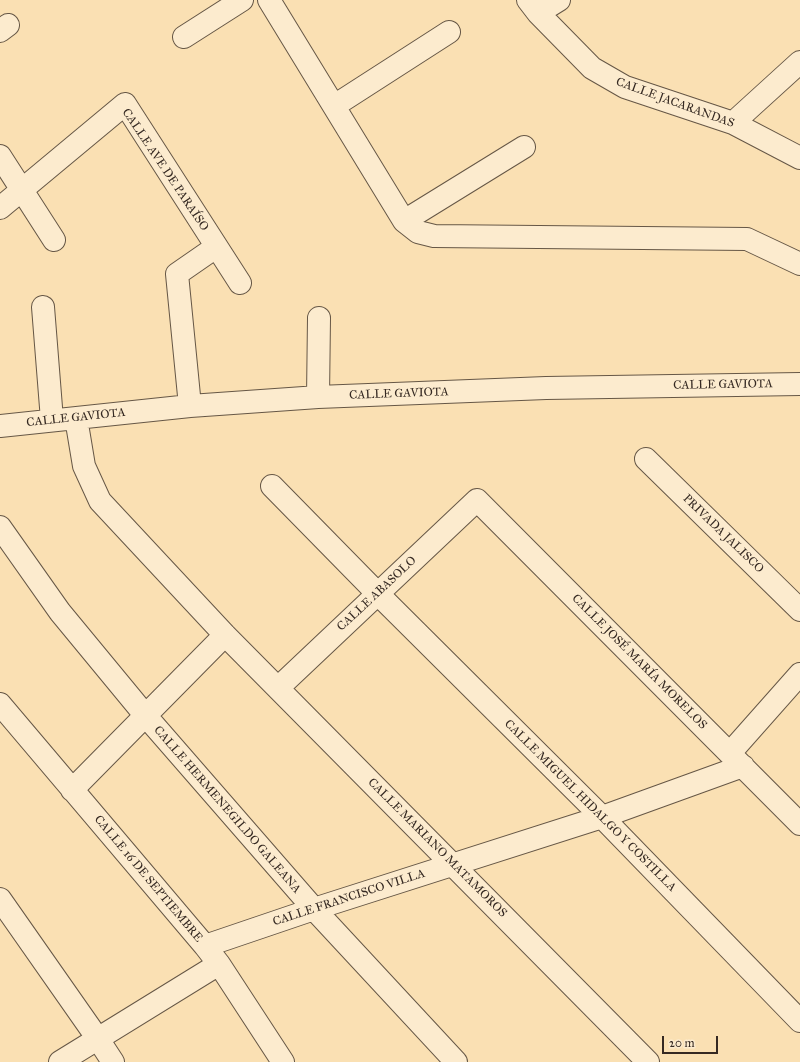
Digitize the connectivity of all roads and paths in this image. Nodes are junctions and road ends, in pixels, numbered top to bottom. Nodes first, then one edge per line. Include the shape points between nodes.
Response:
1 (242, 0) edge
2 (269, 0) edge
3 (560, 0) edge
4 (533, 7) edge
5 (449, 32) dead end
6 (184, 37) dead end
7 (800, 62) edge
8 (334, 106) junction
9 (733, 123) junction
10 (524, 147) dead end
11 (0, 156) edge
12 (800, 158) edge
13 (22, 189) junction
14 (0, 208) edge
15 (404, 221) junction
16 (54, 240) dead end
17 (216, 247) junction
18 (800, 264) edge
19 (240, 283) dead end
20 (43, 307) dead end
21 (319, 318) dead end
22 (800, 384) edge
23 (318, 397) junction
24 (190, 406) junction
25 (76, 418) junction
26 (52, 420) junction
27 (0, 426) edge
28 (646, 458) dead end
29 (272, 486) dead end
30 (477, 500) joint
31 (0, 527) edge
32 (378, 594) junction
33 (800, 610) edge
34 (224, 635) junction
35 (800, 674) edge
36 (278, 688) junction
37 (0, 704) edge
38 (145, 715) junction
39 (736, 760) junction
40 (72, 790) junction
41 (602, 817) junction
42 (800, 824) edge
43 (453, 864) junction
44 (0, 899) edge
45 (314, 909) junction
46 (205, 946) junction
47 (219, 964) junction
48 (800, 1021) edge
49 (98, 1039) junction
50 (60, 1062) edge
51 (113, 1062) edge
52 (283, 1062) edge
53 (456, 1062) edge
54 (648, 1062) edge

1 - 6 street
2 - 8 street
3 - 4 street
4 - 9 street, CALLE JACARANDAS via 592,68 624,87
5 - 8 street
7 - 9 street
8 - 15 street
9 - 12 street, CALLE JACARANDAS
10 - 15 street
11 - 13 street
13 - 14 street, CALLE AVE DE PARAÍSO
13 - 16 street
13 - 17 street, CALLE AVE DE PARAÍSO via 125,104
15 - 18 street via 418,232 434,236 747,239
17 - 19 street, CALLE AVE DE PARAÍSO
17 - 24 street via 177,274
20 - 26 street
21 - 23 street
22 - 23 street, CALLE GAVIOTA via 546,388
23 - 24 street, CALLE GAVIOTA
24 - 25 street, CALLE GAVIOTA
25 - 26 street, CALLE GAVIOTA
25 - 34 street, CALLE MARIANO MATAMOROS via 84,466 100,501
26 - 27 street, CALLE GAVIOTA
28 - 33 street, PRIVADA JALISCO
29 - 32 street, CALLE MIGUEL HIDALGO Y COSTILLA
30 - 32 street, CALLE ABASOLO
30 - 39 street, CALLE JOSÉ MARÍA MORELOS
31 - 38 street, CALLE HERMENEGILDO GALEANA via 60,612
32 - 36 street, CALLE ABASOLO
32 - 41 street, CALLE MIGUEL HIDALGO Y COSTILLA
34 - 36 street, CALLE MARIANO MATAMOROS
34 - 38 street
35 - 39 street
36 - 43 street, CALLE MARIANO MATAMOROS
37 - 40 street, CALLE 16 DE SEPTIEMBRE
38 - 40 street
38 - 45 street, CALLE HERMENEGILDO GALEANA
39 - 41 street, CALLE FRANCISCO VILLA
39 - 42 street, CALLE JOSÉ MARÍA MORELOS
40 - 46 street, CALLE 16 DE SEPTIEMBRE
41 - 43 street, CALLE FRANCISCO VILLA
41 - 48 street, CALLE MIGUEL HIDALGO Y COSTILLA
43 - 45 street, CALLE FRANCISCO VILLA
43 - 54 street, CALLE MARIANO MATAMOROS
44 - 49 street
45 - 46 street, CALLE FRANCISCO VILLA
45 - 53 street, CALLE HERMENEGILDO GALEANA
46 - 47 street, CALLE 16 DE SEPTIEMBRE
47 - 49 street
47 - 52 street, CALLE 16 DE SEPTIEMBRE
49 - 50 street
49 - 51 street

